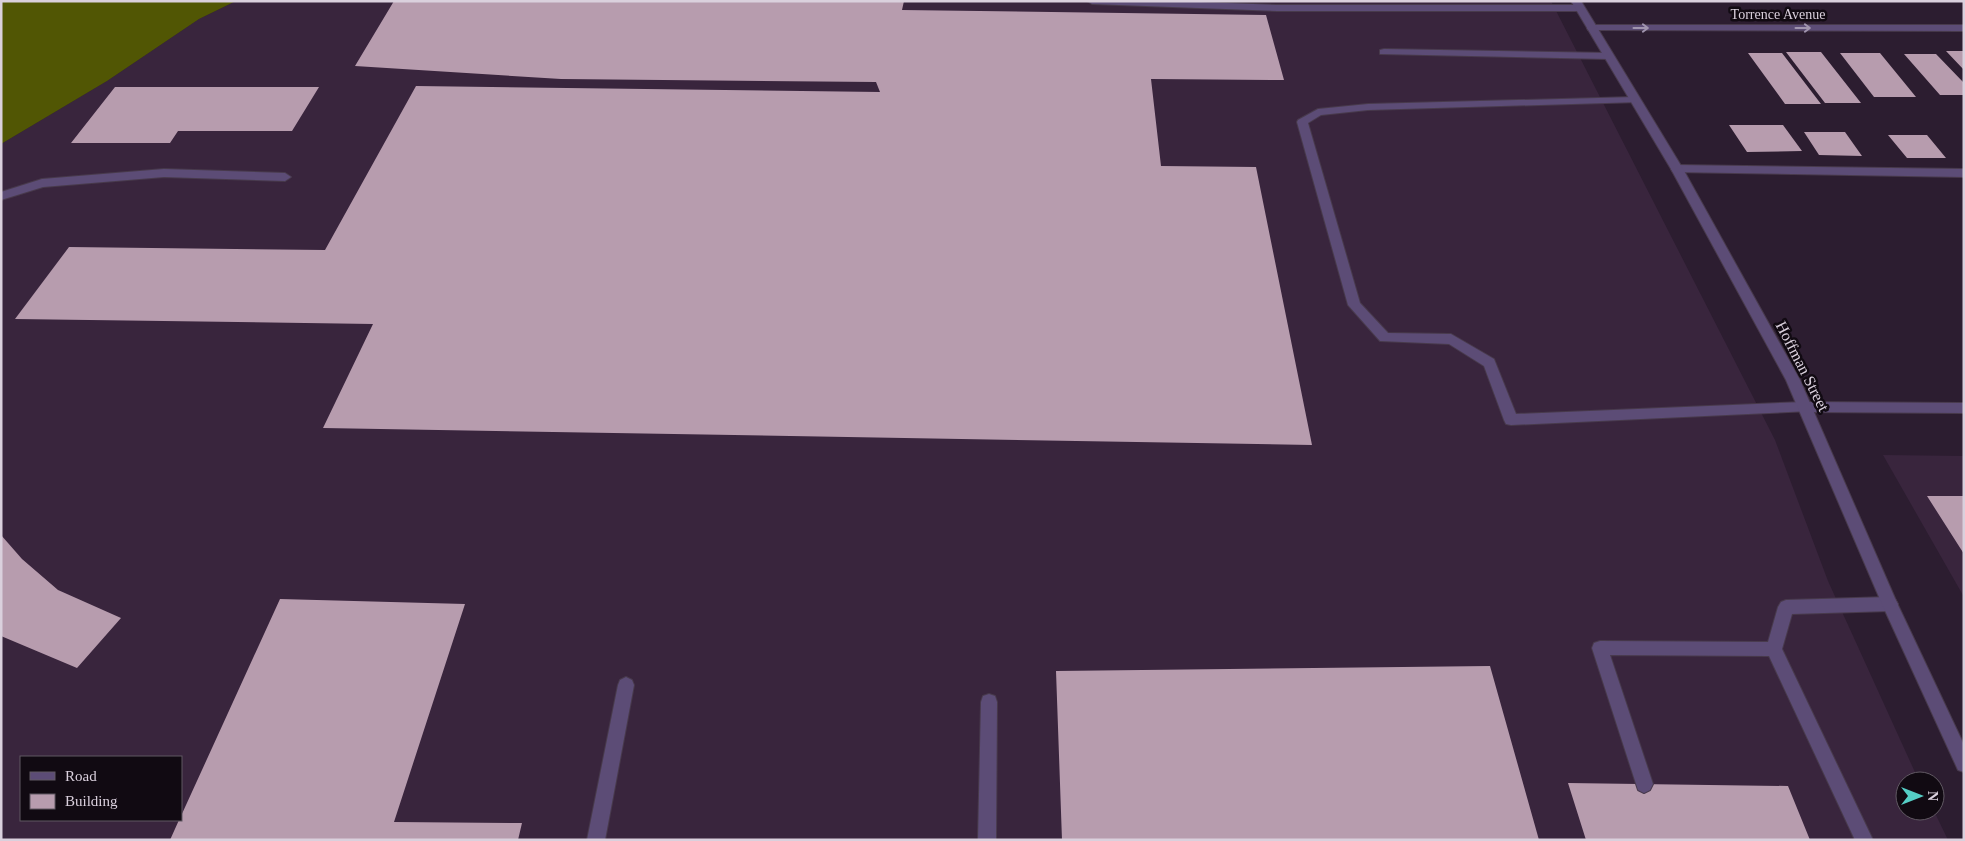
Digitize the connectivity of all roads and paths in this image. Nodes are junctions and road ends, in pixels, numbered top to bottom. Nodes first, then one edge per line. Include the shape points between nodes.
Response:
1 (1092, 1) edge
2 (1578, 4) edge
3 (1592, 28) junction
4 (1964, 28) edge
5 (1384, 52) dead end
6 (1609, 56) junction
7 (1635, 100) junction
8 (1677, 170) junction
9 (1964, 173) edge
10 (285, 177) dead end
11 (1, 196) edge
12 (1804, 407) junction
13 (1964, 408) edge
14 (1890, 604) junction
15 (1774, 649) junction
16 (626, 685) dead end
17 (989, 702) dead end
18 (1963, 763) edge
19 (1644, 784) dead end
20 (596, 840) edge
21 (987, 840) edge
22 (1864, 840) edge

1 - 2 street via 1277,8
2 - 3 street, Hoffman Street
3 -> 4 street, Torrence Avenue
3 - 6 street, Hoffman Street
5 - 6 street
6 - 7 street, Hoffman Street
7 - 8 street, Hoffman Street
7 - 12 street via 1368,107 1318,112 1302,122 1354,305 1385,338 1451,339 1489,363 1511,420
8 - 9 street
8 - 12 street, Hoffman Street
10 - 11 street via 164,173 42,183
12 - 13 street
12 - 14 street, Hoffman Street
14 - 15 street via 1786,607
14 - 18 street, Hoffman Street
15 - 19 street via 1600,648
15 - 22 street
16 - 20 street
17 - 21 street

